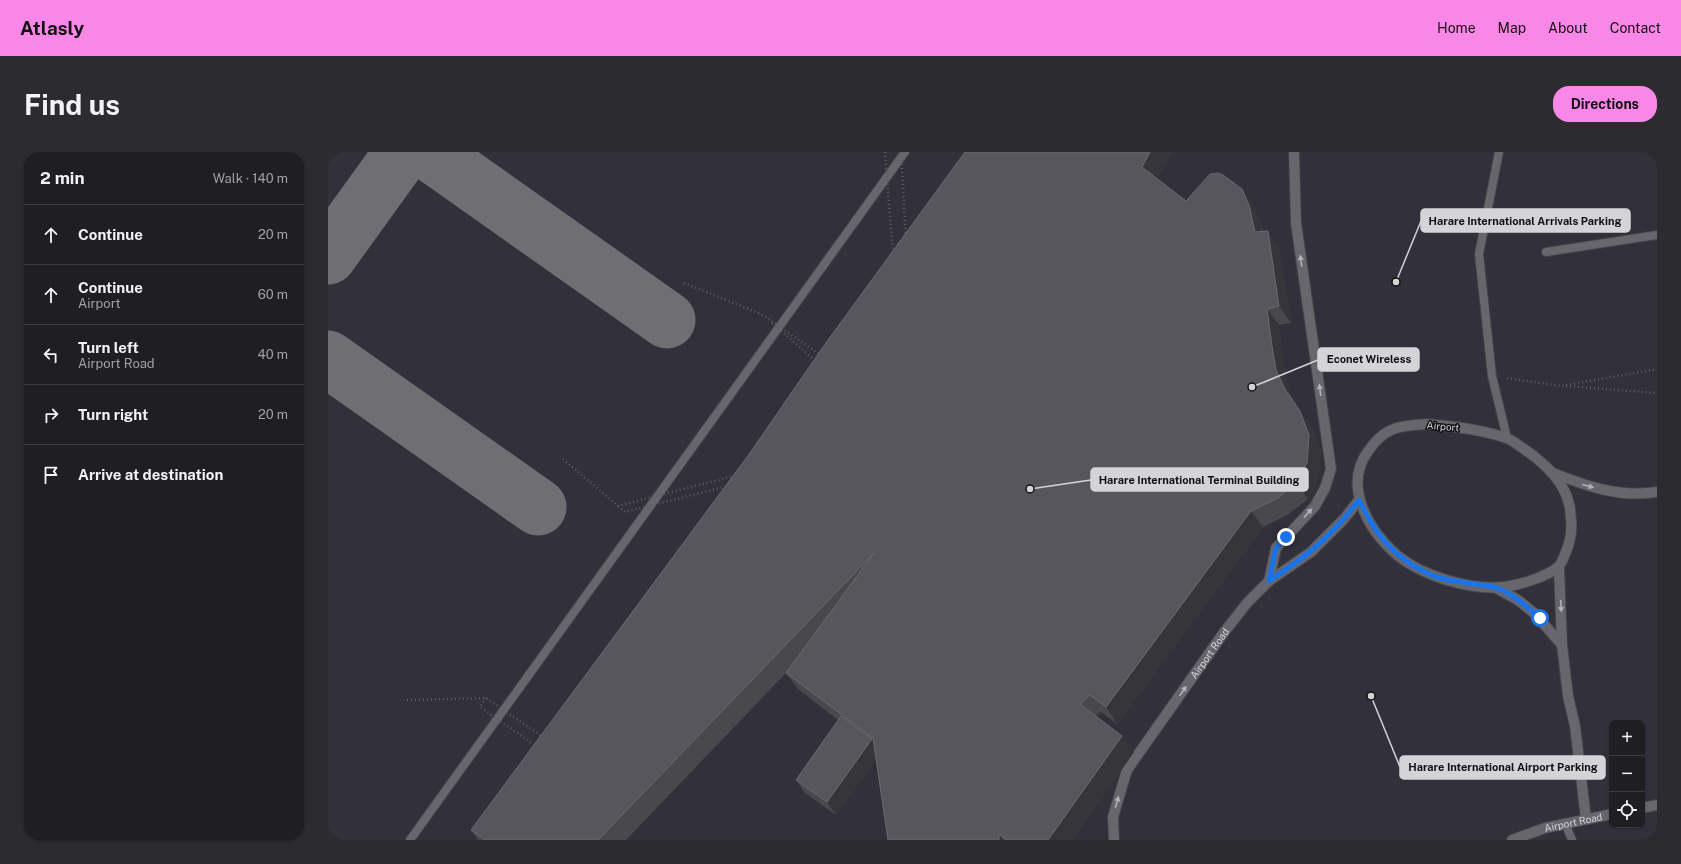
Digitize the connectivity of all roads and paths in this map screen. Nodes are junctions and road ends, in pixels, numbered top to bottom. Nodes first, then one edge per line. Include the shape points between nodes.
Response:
1 (885, 152) edge
2 (901, 152) edge
3 (905, 152) edge
4 (1294, 152) edge
5 (1499, 152) edge
6 (1657, 235) edge
7 (906, 243) edge
8 (1546, 252) dead end
9 (893, 260) edge
10 (684, 283) dead end
11 (761, 314) junction
12 (822, 356) edge
13 (818, 362) edge
14 (1657, 369) edge
15 (1492, 376) junction
16 (1561, 386) junction
17 (1657, 393) edge
18 (1507, 438) junction
19 (563, 459) dead end
20 (1551, 472) junction
21 (739, 475) edge
22 (731, 485) edge
23 (1657, 492) edge
24 (1359, 500) junction
25 (618, 506) junction
26 (1559, 567) junction
27 (1269, 581) junction
28 (1496, 588) junction
29 (1562, 645) junction
30 (486, 698) junction
31 (407, 700) dead end
32 (544, 737) edge
33 (537, 747) edge
34 (1657, 805) edge
35 (1645, 807) edge
36 (1609, 815) edge
37 (1586, 819) junction
38 (1565, 823) junction
39 (410, 840) edge
40 (1114, 840) edge
41 (1512, 840) edge
42 (1572, 840) edge

1 - 9 path, bridge
2 - 7 path, bridge
3 - 39 lane
27 -> 4 street via 1276,548 1315,506 1325,488 1331,469 1296,223
5 - 15 lane via 1479,254
6 - 8 lane
10 - 11 path, bridge
11 - 12 path, bridge
11 - 13 path, bridge
14 - 16 path
15 - 16 path
15 - 18 lane
16 - 17 path
18 - 20 street, Airport
18 - 24 street, Airport via 1461,428 1426,424 1391,430 1377,439 1360,466 1356,482
19 - 25 path, bridge
20 -> 23 street via 1583,485 1604,490 1630,493
20 - 26 street, Airport via 1570,504 1572,529 1569,544
21 - 25 path, bridge
22 - 25 path, bridge via 625,512
24 - 27 street, Airport Road via 1311,552
24 - 28 street, Airport via 1384,542 1404,560 1435,577
26 - 28 street, Airport via 1537,578
26 -> 29 street
40 -> 27 street, Airport Road via 1113,817 1127,770 1225,631
28 - 29 street via 1518,600 1534,613
29 - 37 street
30 - 31 path, bridge
30 - 32 path, bridge
30 - 33 path, bridge via 480,706
34 - 35 street
36 - 37 street, Airport Road
37 - 38 street, Airport Road
38 - 41 street, Airport Road
38 - 42 lane

